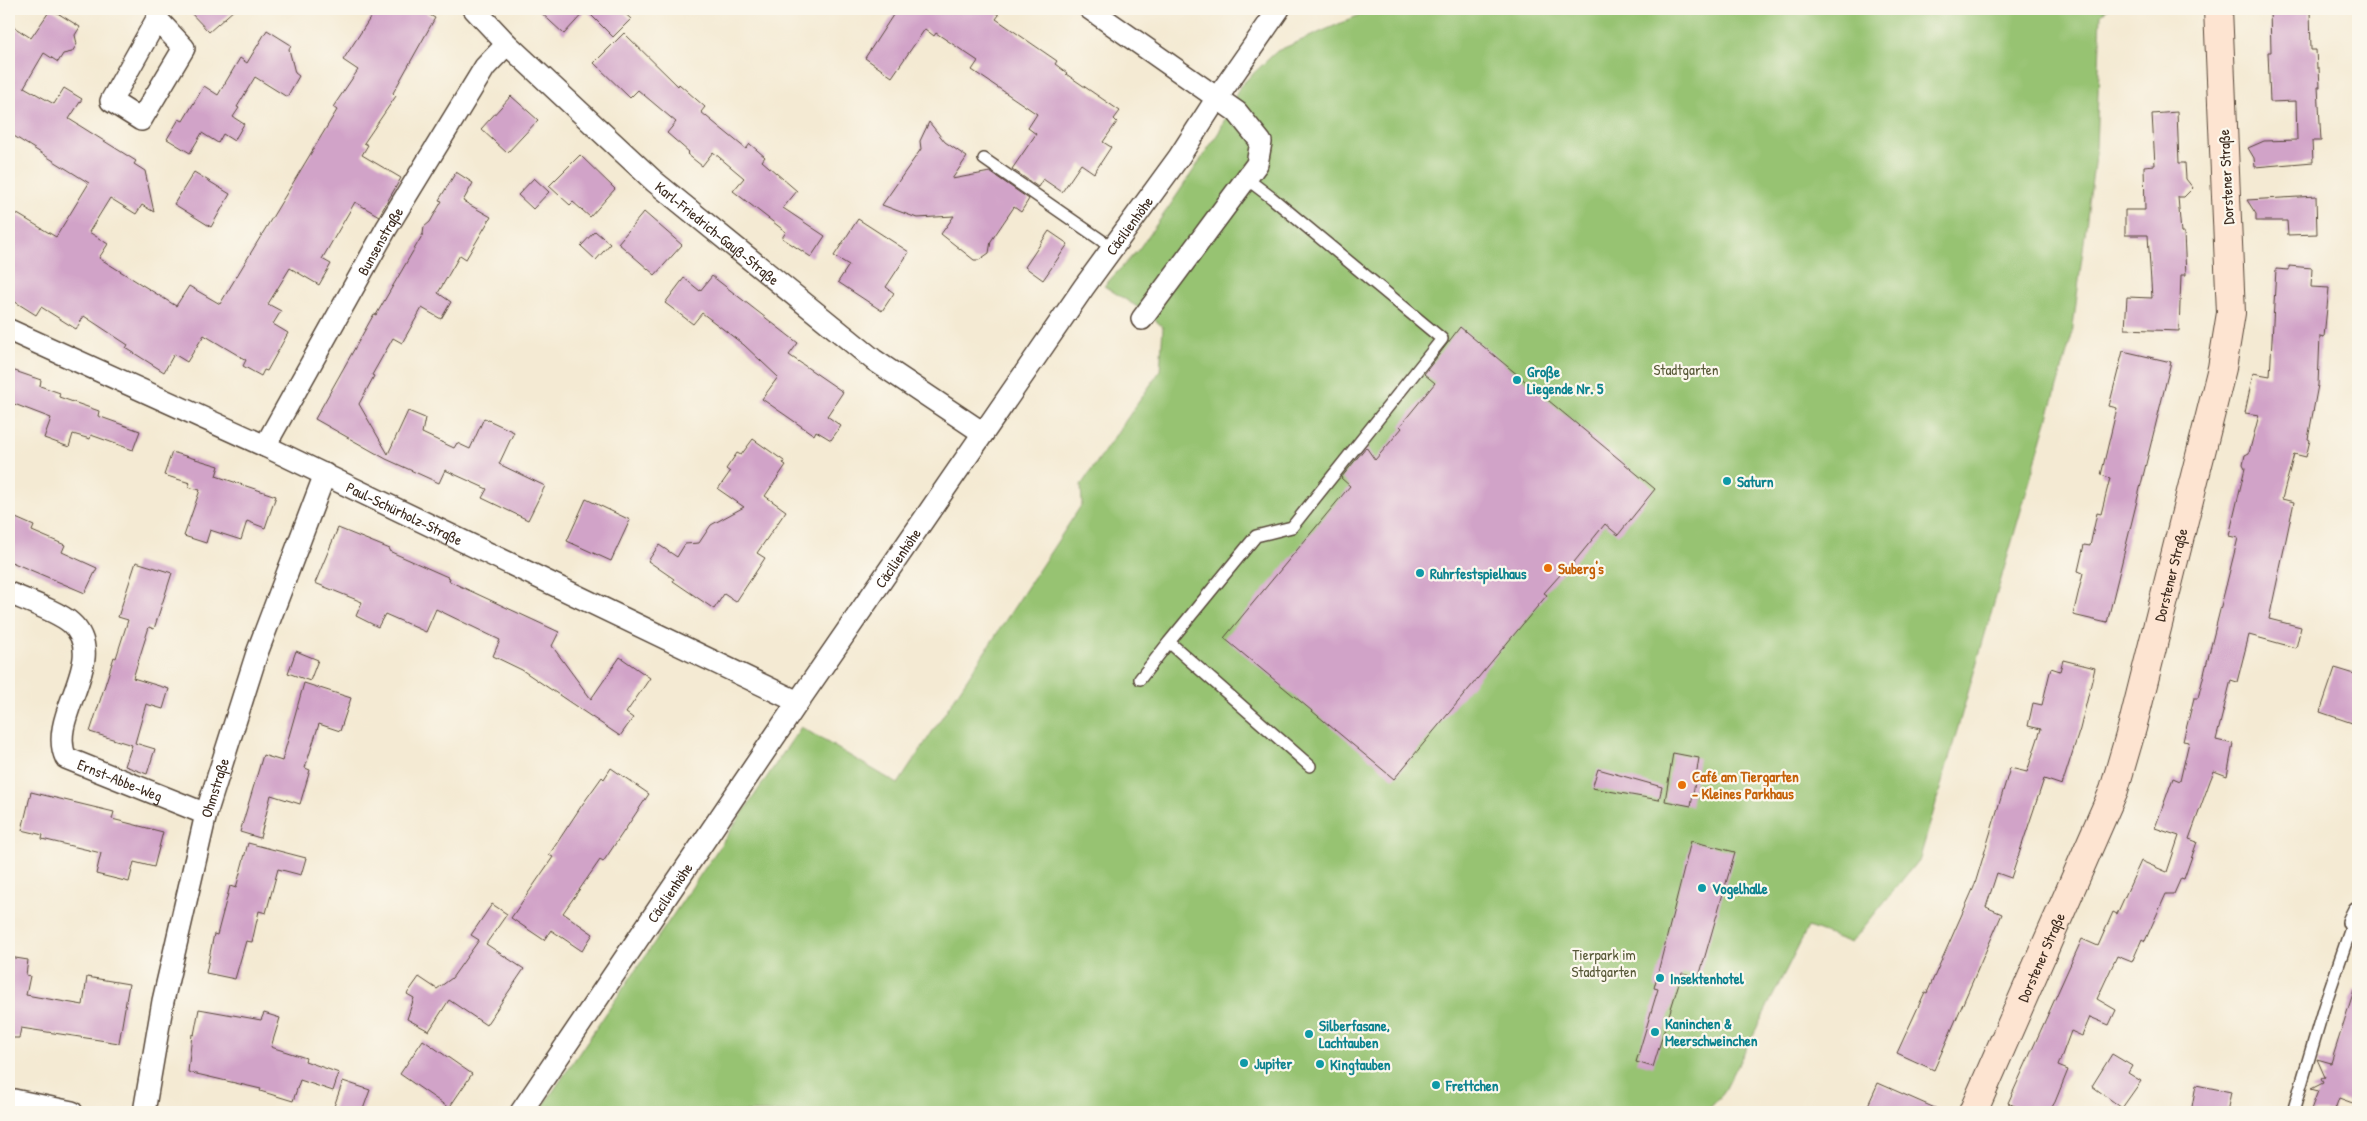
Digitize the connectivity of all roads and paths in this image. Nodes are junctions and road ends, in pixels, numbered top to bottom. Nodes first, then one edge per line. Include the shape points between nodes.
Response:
1 (474, 9) edge
2 (1090, 9) edge
3 (2218, 9) edge
4 (1283, 10) edge
5 (507, 44) junction
6 (1217, 98) junction
7 (984, 159) dead end
8 (1247, 179) junction
9 (1114, 249) junction
10 (1142, 319) dead end
11 (9, 330) edge
12 (983, 433) junction
13 (265, 446) junction
14 (325, 474) junction
15 (9, 593) edge
16 (1169, 642) junction
17 (1140, 678) dead end
18 (798, 702) junction
19 (1310, 766) dead end
20 (206, 814) junction
21 (2356, 917) edge
22 (9, 1099) edge
23 (72, 1112) edge
24 (144, 1112) edge
25 (521, 1112) edge
26 (1973, 1112) edge
27 (2293, 1112) edge

1 - 5 street, Karl-Friedrich-Gauß-Straße
2 - 6 street
3 - 26 main road, Dorstener Straße via 2231,313 2222,368 2114,790
4 - 6 street, Cäcilienhöhe
5 - 12 street, Karl-Friedrich-Gauß-Straße via 655,182 874,360
5 - 13 street, Bunsenstraße via 485,67 392,220
6 - 8 street via 1238,112 1261,142 1257,164
6 - 9 street, Cäcilienhöhe
7 - 9 lane
8 - 10 street
8 - 16 lane via 1442,339 1292,527 1256,536
9 - 12 street, Cäcilienhöhe
11 - 13 street, Paul-Schürholz-Straße
12 - 18 street, Cäcilienhöhe
13 - 14 street, Paul-Schürholz-Straße
14 - 18 street, Paul-Schürholz-Straße
14 - 20 street, Ohmstraße via 257,654
15 - 20 street, Ernst-Abbe-Weg via 65,619 84,642 85,657 60,741 66,758
16 - 17 lane
16 - 19 lane
18 - 25 street, Cäcilienhöhe
20 - 24 street, Ohmstraße via 163,1001
21 - 27 lane
22 - 23 street

